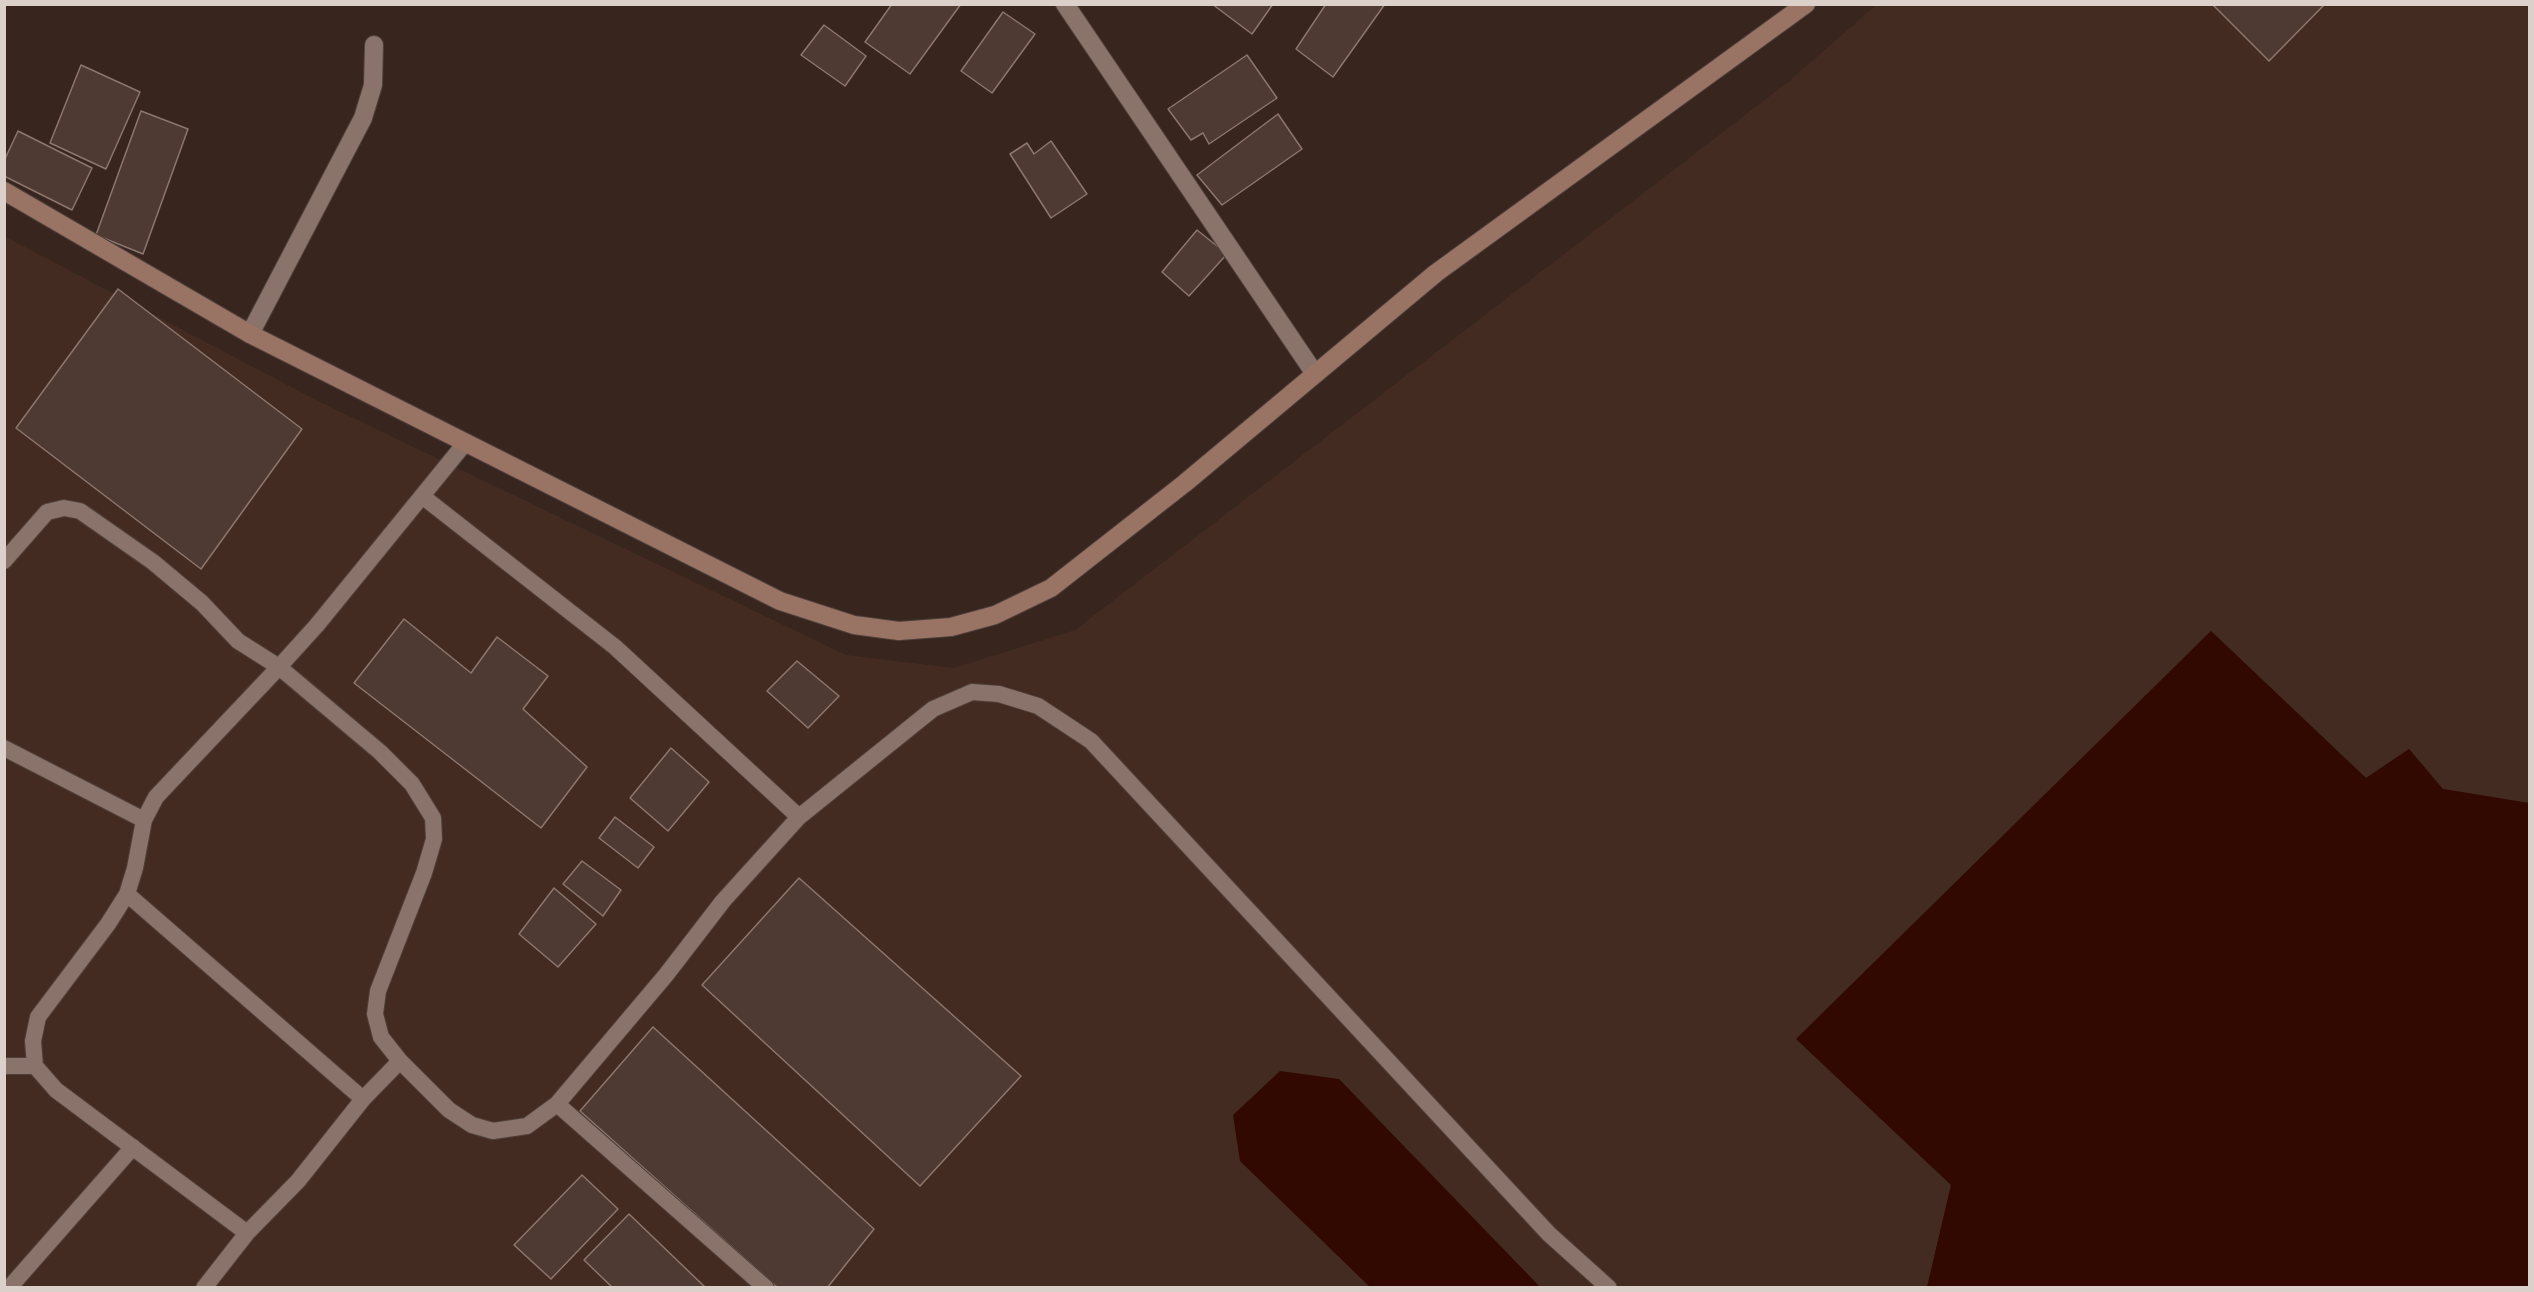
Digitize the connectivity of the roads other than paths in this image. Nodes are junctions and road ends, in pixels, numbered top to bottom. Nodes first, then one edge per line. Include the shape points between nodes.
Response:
1 (1065, 4) edge
2 (1806, 4) edge
3 (374, 45) dead end
4 (4, 191) edge
5 (250, 334) junction
6 (1315, 374) junction
7 (465, 442) junction
8 (422, 495) junction
9 (4, 561) edge
10 (279, 667) junction
11 (4, 748) edge
12 (800, 817) junction
13 (144, 820) junction
14 (127, 894) junction
15 (400, 1061) junction
16 (4, 1066) edge
17 (35, 1066) junction
18 (363, 1099) junction
19 (557, 1104) junction
20 (133, 1147) junction
21 (247, 1233) junction
22 (9, 1287) edge
23 (204, 1287) edge
24 (766, 1287) edge
25 (1609, 1287) edge

1 - 6 street
2 - 6 main road via 1436,273
3 - 5 street via 373,85 363,118
4 - 5 main road
5 - 7 main road
6 - 7 main road via 1051,588 995,615 951,627 899,631 854,625 780,601
7 - 8 lane
8 - 10 lane via 317,626
8 - 12 lane via 615,647
9 - 10 lane via 47,512 64,508 80,512 153,562 202,603 238,641
10 - 13 lane via 156,797
10 - 15 lane via 380,752 412,784 434,818 434,839 424,873 378,992 377,1028
11 - 13 lane
12 - 19 lane via 723,901
12 - 25 lane via 933,709 972,692 999,694 1038,706 1091,741 1549,1234
13 - 14 lane
14 - 17 lane via 38,1017 33,1041
14 - 18 lane
15 - 18 lane
15 - 19 lane via 449,1110 472,1125 493,1131 527,1126
16 - 17 lane
17 - 20 lane via 56,1090
18 - 21 lane via 298,1181
19 - 24 lane
20 - 21 lane
20 - 22 lane
21 - 23 lane

